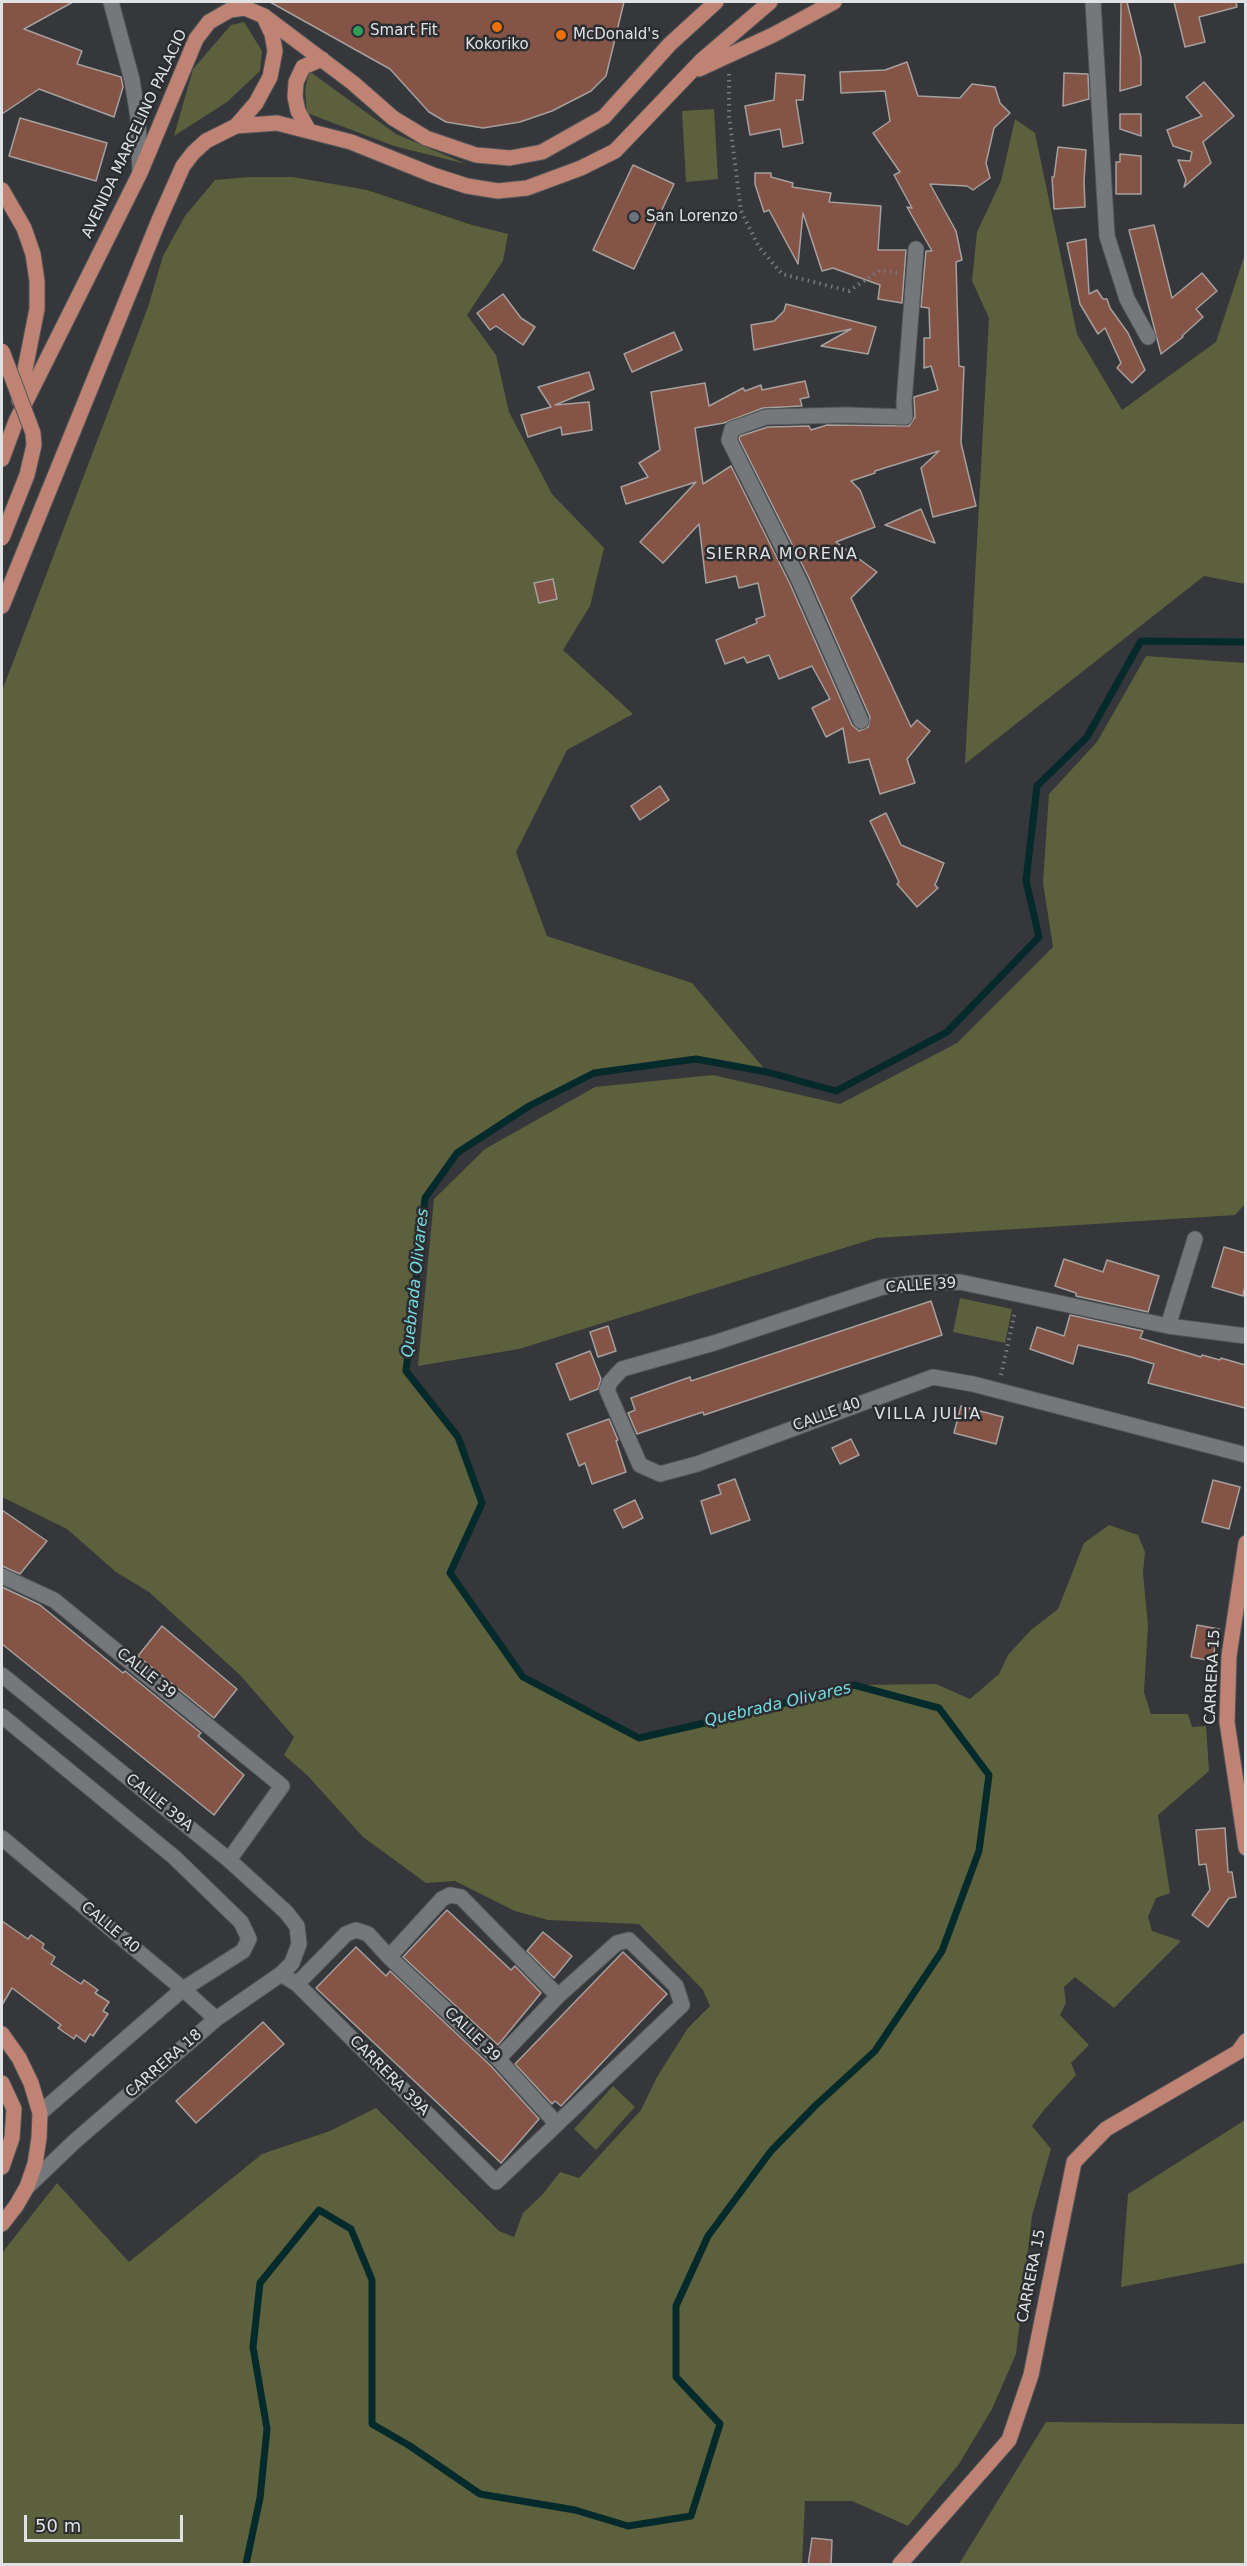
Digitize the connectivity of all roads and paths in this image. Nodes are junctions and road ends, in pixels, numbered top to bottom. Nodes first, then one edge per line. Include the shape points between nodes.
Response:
1 (111, 2) edge
2 (716, 2) edge
3 (770, 2) edge
4 (834, 2) edge
5 (1093, 2) edge
6 (264, 16) junction
7 (729, 56) junction
8 (322, 59) junction
9 (694, 72) junction
10 (236, 126) junction
11 (309, 131) junction
12 (140, 173) junction
13 (2, 190) edge
14 (916, 249) dead end
15 (914, 276) junction
16 (1148, 337) dead end
17 (2, 351) edge
18 (16, 421) junction
19 (2, 459) edge
20 (2, 538) edge
21 (2, 606) edge
22 (861, 721) dead end
23 (1195, 1239) dead end
24 (1020, 1294) junction
25 (1168, 1326) junction
26 (1245, 1336) edge
27 (610, 1382) joint
28 (997, 1390) junction
29 (1245, 1455) edge
30 (1245, 1543) edge
31 (2, 1576) edge
32 (2, 1675) edge
33 (2, 1716) edge
34 (2, 1838) edge
35 (1245, 1848) edge
36 (229, 1860) junction
37 (299, 1944) joint
38 (389, 1957) junction
39 (281, 1974) junction
40 (297, 1984) junction
41 (183, 1989) junction
42 (558, 1996) junction
43 (216, 2019) junction
44 (2, 2034) edge
45 (1245, 2041) edge
46 (498, 2059) junction
47 (2, 2083) edge
48 (40, 2113) junction
49 (556, 2123) junction
50 (2, 2167) edge
51 (27, 2187) junction
52 (2, 2224) edge
53 (900, 2565) edge

1 - 12 street via 135,99
2 - 8 main road, AVENIDA MARCELINO PALACIO via 604,117 542,152 510,158 476,155 426,138 393,118
3 - 9 main road via 702,60
4 - 7 main road
5 - 16 street via 1107,236 1127,299
6 - 8 main road, AVENIDA MARCELINO PALACIO
6 - 10 main road via 275,51 270,77 256,103
6 - 12 main road, AVENIDA MARCELINO PALACIO via 245,8 230,10 209,22 196,39
7 - 9 main road
7 - 15 path via 729,116 741,211 759,247 782,274 849,291 880,270
8 - 11 main road via 303,67 296,82 298,111
9 - 11 main road via 615,151 527,188 498,192 467,186 351,142
10 - 11 main road via 277,123
10 - 21 main road via 206,141 183,166
12 - 18 main road, AVENIDA MARCELINO PALACIO
13 - 18 main road via 24,228 37,281 37,309
14 - 15 street
15 - 22 street via 905,417 766,417 732,429 729,440 799,580
17 - 20 main road, bridge via 34,445 27,476
18 - 19 main road, AVENIDA MARCELINO PALACIO
23 - 25 street
24 - 25 street, CALLE 39
24 - 27 street, CALLE 39 via 960,1282 883,1287 622,1369
24 - 28 path
25 - 26 street, CALLE 39
27 - 28 street, CALLE 40 via 607,1390 640,1465 660,1474 933,1377
28 - 29 street, CALLE 40
30 - 35 main road, CARRERA 15 via 1229,1656 1227,1722
31 - 36 street, CALLE 39 via 54,1600 282,1786
32 - 36 street, CALLE 39A
33 - 41 street via 174,1857 241,1922 249,1939 243,1951
34 - 41 street, CALLE 40
36 - 37 street, CALLE 39A via 286,1912 297,1926
37 - 39 street, CARRERA 18 via 292,1963
38 - 40 street, CALLE 39 via 368,1934 356,1930 346,1934
38 - 42 street via 442,1899 450,1895 461,1897
38 - 46 street, CALLE 39
39 - 40 street, CARRERA 39A
39 - 43 street, CARRERA 18
40 - 49 street, CARRERA 39A via 496,2182
41 - 43 street, CALLE 40
41 - 48 street
42 - 46 street
42 - 49 street via 617,1943 629,1940 676,1986 682,2005
43 - 51 street, CARRERA 18
44 - 48 main road via 19,2058
45 - 53 main road, CARRERA 15 via 1238,2052 1106,2129 1074,2162 1031,2375 1009,2440
46 - 49 street, CALLE 39
47 - 50 main road via 14,2109 12,2138
48 - 51 main road via 35,2164
51 - 52 main road

